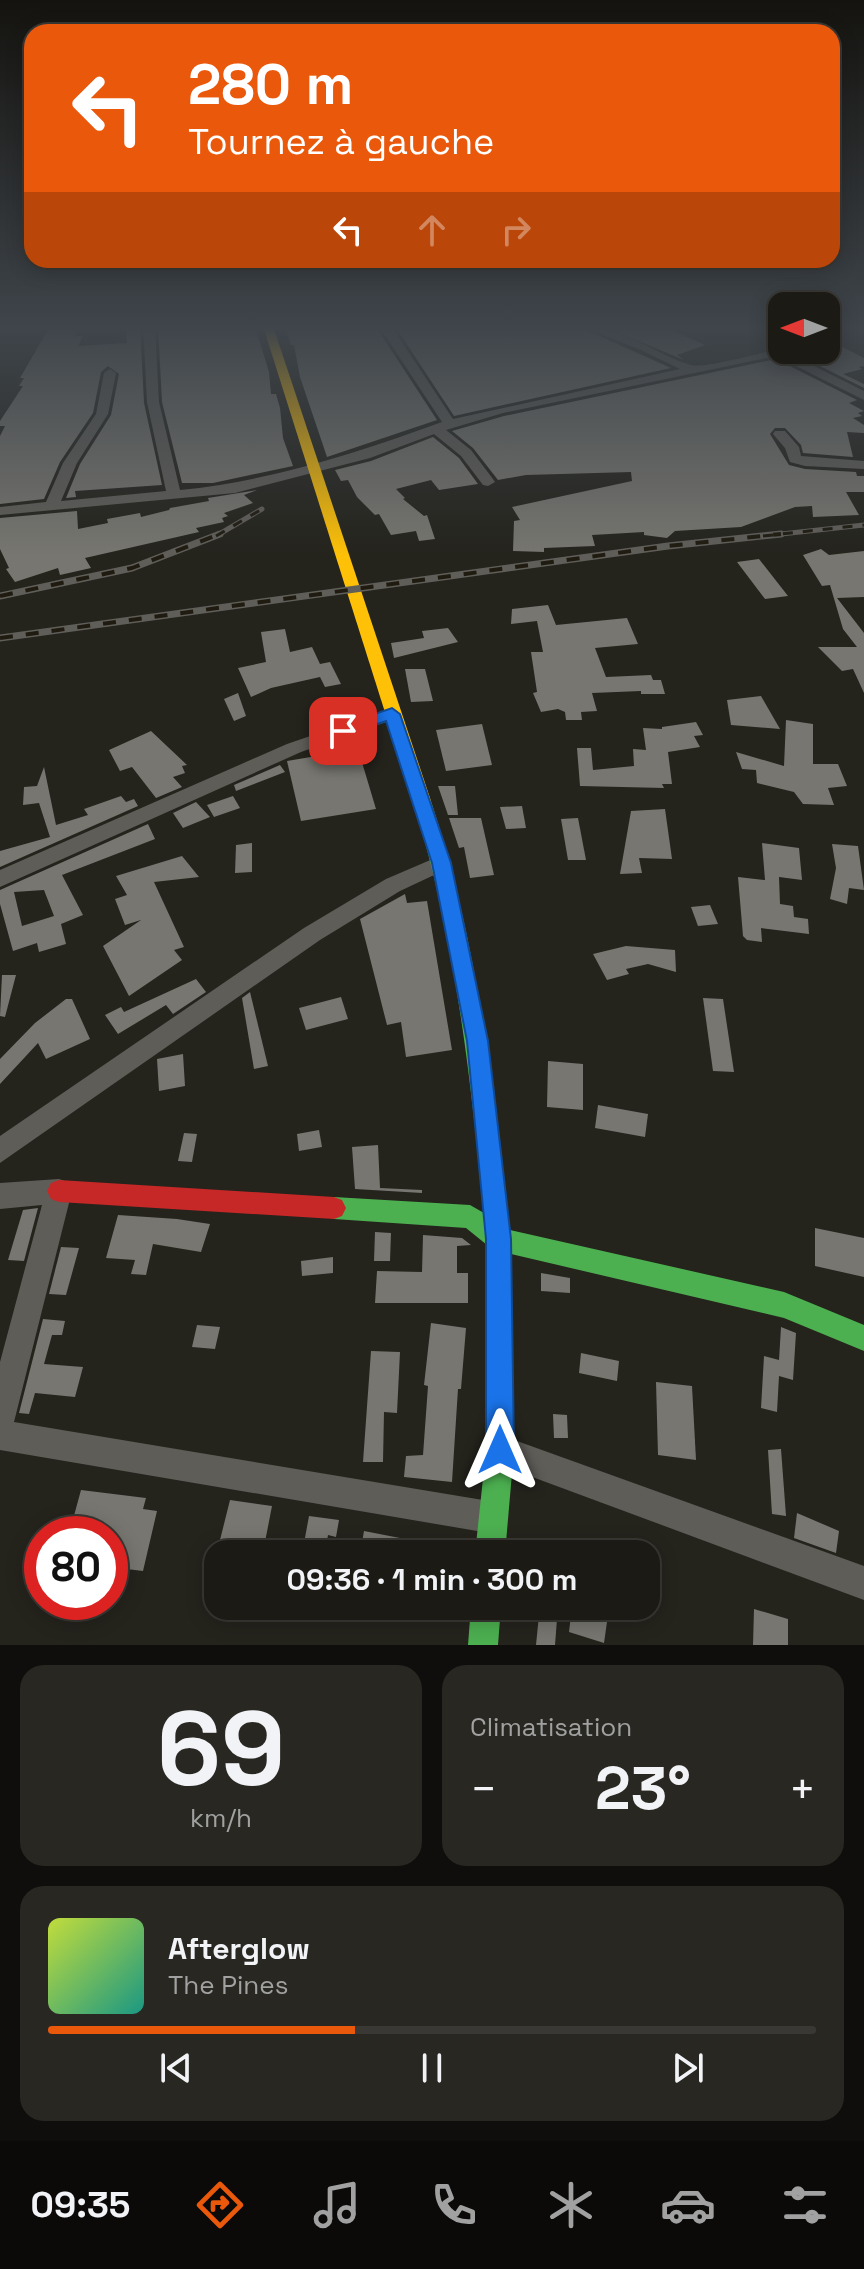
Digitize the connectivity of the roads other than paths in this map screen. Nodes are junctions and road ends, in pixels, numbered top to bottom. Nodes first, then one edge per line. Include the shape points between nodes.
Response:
1 (104, 403) edge
2 (153, 403) edge
3 (293, 403) edge
4 (431, 403) edge
5 (535, 403) edge
6 (443, 426) junction
7 (780, 434) dead end
8 (864, 465) edge
9 (315, 468) junction
10 (488, 482) dead end
11 (175, 497) junction
12 (52, 506) junction
13 (0, 511) edge
14 (392, 714) junction
15 (442, 863) junction
16 (0, 879) edge
17 (0, 1151) edge
18 (59, 1191) junction
19 (0, 1196) edge
20 (499, 1239) junction
21 (864, 1338) edge
22 (0, 1419) edge
23 (0, 1435) edge
24 (500, 1450) junction
25 (493, 1517) junction
26 (491, 1540) edge
27 (864, 1583) edge
28 (485, 1620) edge
29 (483, 1645) edge

1 - 12 street
2 - 11 street
3 - 9 main road
4 - 6 street
5 - 6 street
6 - 9 street
6 - 10 street
7 - 8 street via 795,459
9 - 11 street via 235,489
9 - 14 main road
11 - 12 street
12 - 13 street
14 - 15 main road
14 - 16 street via 294,748
15 - 17 street via 393,885 312,934
15 - 20 main road via 477,1041
18 - 19 street
18 - 20 main road via 470,1217
18 - 22 street
20 - 21 main road via 784,1305
20 - 24 main road
23 - 25 street
24 - 25 main road
24 - 27 street
25 - 26 main road
28 - 29 main road

